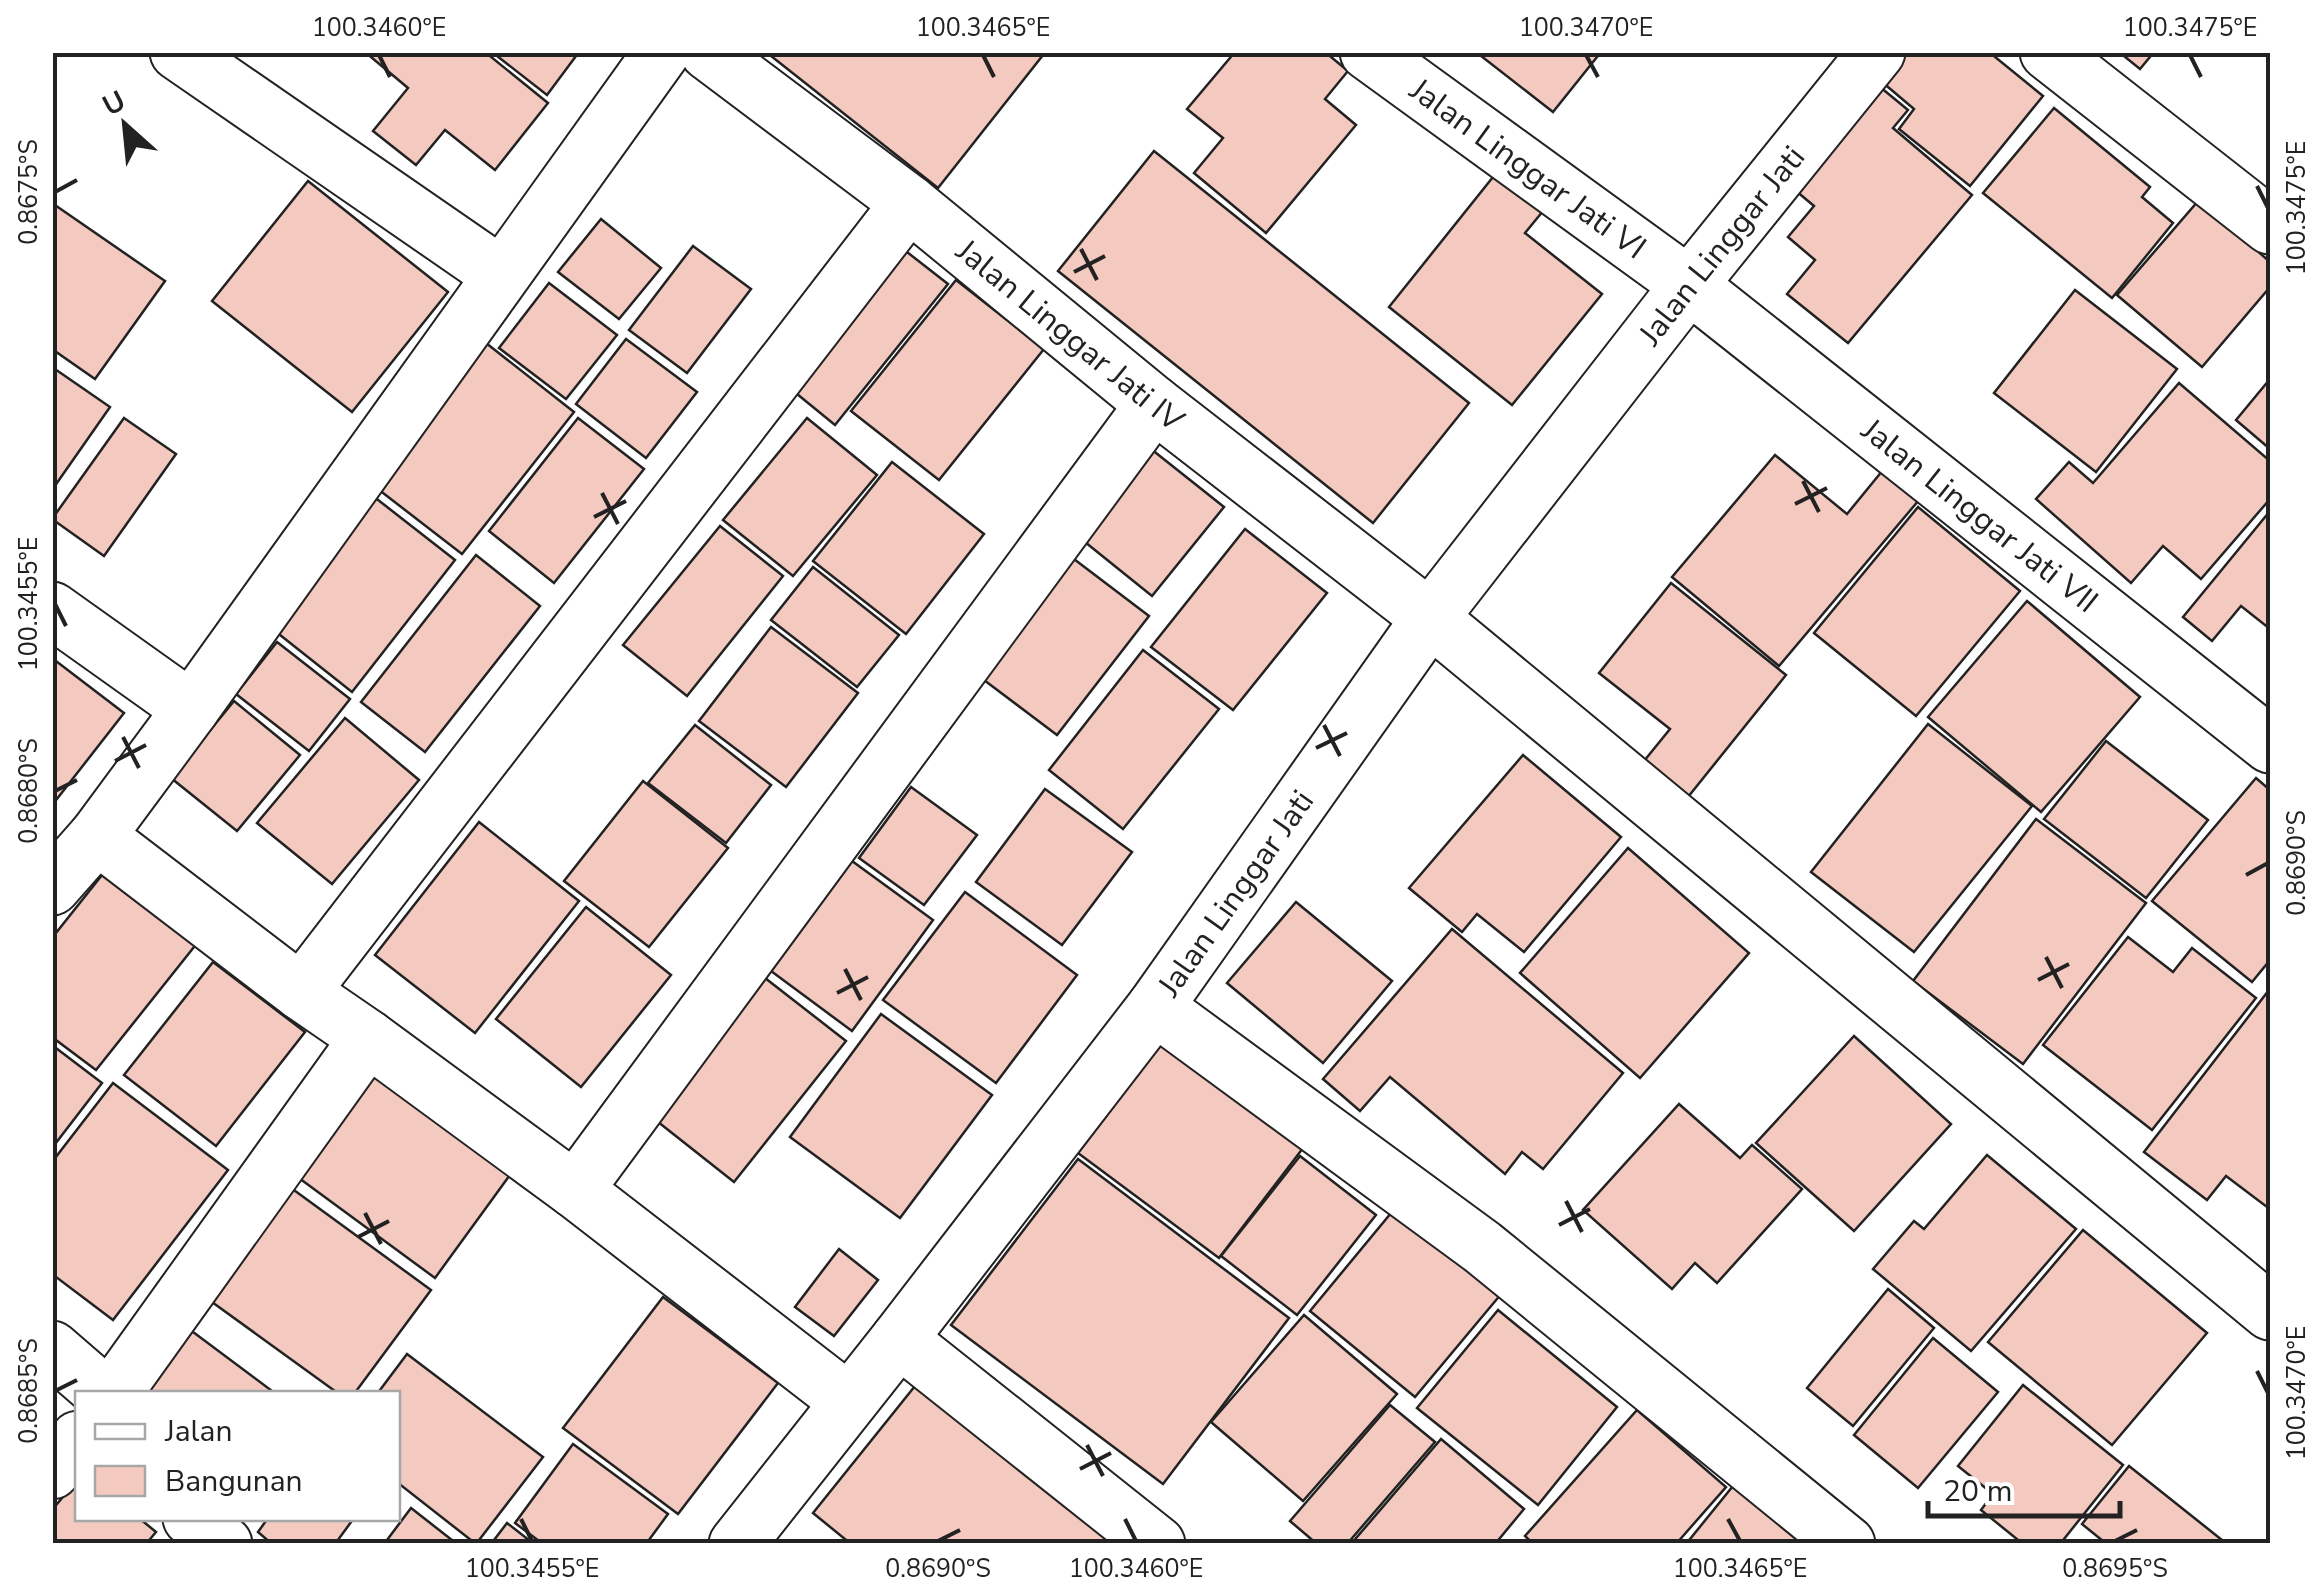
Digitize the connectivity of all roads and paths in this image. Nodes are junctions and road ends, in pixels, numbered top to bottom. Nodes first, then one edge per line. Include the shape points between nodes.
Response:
1 (178, 52) edge
2 (662, 52) edge
3 (708, 52) edge
4 (1368, 52) edge
5 (1877, 52) edge
6 (2048, 52) edge
7 (909, 202) junction
8 (2270, 226) edge
9 (501, 275) junction
10 (1689, 285) junction
11 (1154, 404) junction
12 (52, 610) edge
13 (1430, 618) junction
14 (191, 709) junction
15 (2270, 745) edge
16 (97, 836) junction
17 (52, 888) edge
18 (301, 992) junction
19 (1155, 1007) junction
20 (368, 1038) junction
21 (574, 1190) junction
22 (2270, 1312) edge
23 (899, 1339) junction
24 (52, 1349) edge
25 (101, 1391) edge
26 (115, 1391) edge
27 (848, 1400) junction
28 (75, 1442) edge
29 (52, 1471) edge
30 (195, 1521) edge
31 (224, 1544) edge
32 (737, 1544) edge
33 (1156, 1544) edge
34 (1847, 1544) edge

1 - 9 street
2 - 9 street
3 - 7 street, Jalan Linggar Jati IV
4 - 10 street, Jalan Linggar Jati VI
5 - 10 street, Jalan Linggar Jati
6 - 8 street
7 - 11 street, Jalan Linggar Jati IV
7 - 18 street
9 - 14 street
10 - 13 street, Jalan Linggar Jati
10 - 15 street, Jalan Linggar Jati VII
11 - 13 street, Jalan Linggar Jati IV
11 - 21 street
12 - 14 street
13 - 19 street, Jalan Linggar Jati
13 - 22 street, Jalan Linggar Jati IV
14 - 16 street
16 - 17 street
16 - 18 street
18 - 20 street
19 - 23 street, Jalan Linggar Jati
19 - 34 street via 1482,1247
20 - 21 street
20 - 26 street
21 - 27 street
23 - 27 street, Jalan Linggar Jati
23 - 33 street
24 - 25 street
27 - 32 street, Jalan Linggar Jati
28 - 29 street
30 - 31 street

